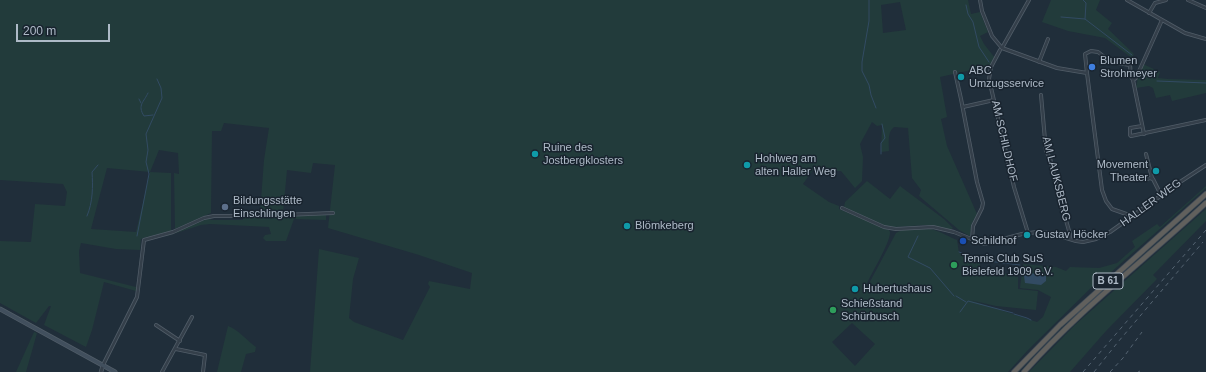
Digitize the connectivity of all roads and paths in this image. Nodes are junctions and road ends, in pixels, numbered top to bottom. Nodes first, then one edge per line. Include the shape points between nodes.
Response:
1 (980, 0) edge
2 (1029, 0) edge
3 (1127, 0) edge
4 (1166, 0) edge
5 (1188, 0) edge
6 (1194, 2) edge
7 (1206, 8) edge
8 (1149, 13) junction
9 (1162, 20) junction
10 (1048, 39) dead end
11 (1206, 39) edge
12 (1001, 49) junction
13 (1039, 62) junction
14 (955, 72) dead end
15 (1087, 74) junction
16 (1133, 80) junction
17 (1040, 94) dead end
18 (994, 100) junction
19 (963, 107) junction
20 (1206, 120) edge
21 (1142, 126) junction
22 (1144, 134) junction
23 (1146, 154) dead end
24 (1206, 165) edge
25 (1152, 178) junction
26 (1147, 179) dead end
27 (1206, 194) edge
28 (1161, 195) junction
29 (1206, 204) edge
30 (842, 208) dead end
31 (333, 213) dead end
32 (1132, 216) junction
33 (1028, 233) junction
34 (1070, 239) junction
35 (972, 240) junction
36 (0, 309) edge
37 (192, 318) dead end
38 (156, 324) dead end
39 (180, 341) junction
40 (176, 349) junction
41 (103, 365) junction
42 (101, 372) edge
43 (115, 372) edge
44 (162, 372) edge
45 (203, 372) edge
46 (1014, 372) edge
47 (1024, 372) edge

1 - 12 street via 992,36
2 - 12 street, AM SCHILDHOF
3 - 8 street
4 - 8 street via 1155,3
5 - 6 street
6 - 7 street
8 - 9 street
9 - 11 street via 1189,34
9 - 16 street
10 - 13 street
12 - 13 street
12 - 18 street, AM SCHILDHOF via 989,75
13 - 15 street
14 - 19 street
15 - 16 street via 1085,54 1091,51 1100,53 1111,62 1129,64
15 - 32 street via 1102,190 1112,209
16 - 21 street
17 - 34 street, AM LAUKSBERG via 1046,151 1050,158
18 - 19 street
18 - 33 street, AM SCHILDHOF via 1014,187
19 - 35 street via 976,182 983,203 973,226
20 - 22 street
21 - 22 street
21 - 22 street via 1130,128 1129,134
23 - 25 street
24 - 28 street, HALLER WEG
25 - 26 street
25 - 28 street
27 - 46 highway, B 61 via 1071,314
28 - 32 street, HALLER WEG
29 - 47 highway, B 61 via 1094,302
30 - 35 street, HALLER WEG via 884,227 933,227
31 - 41 street via 214,216 144,240 137,297
32 - 34 street, HALLER WEG via 1096,239 1083,242
33 - 34 street, HALLER WEG via 1050,233
33 - 35 street, HALLER WEG via 985,244
36 - 41 main road
37 - 39 street
38 - 39 street
39 - 40 street
40 - 44 street
40 - 45 street via 204,355
41 - 42 street
41 - 43 main road

